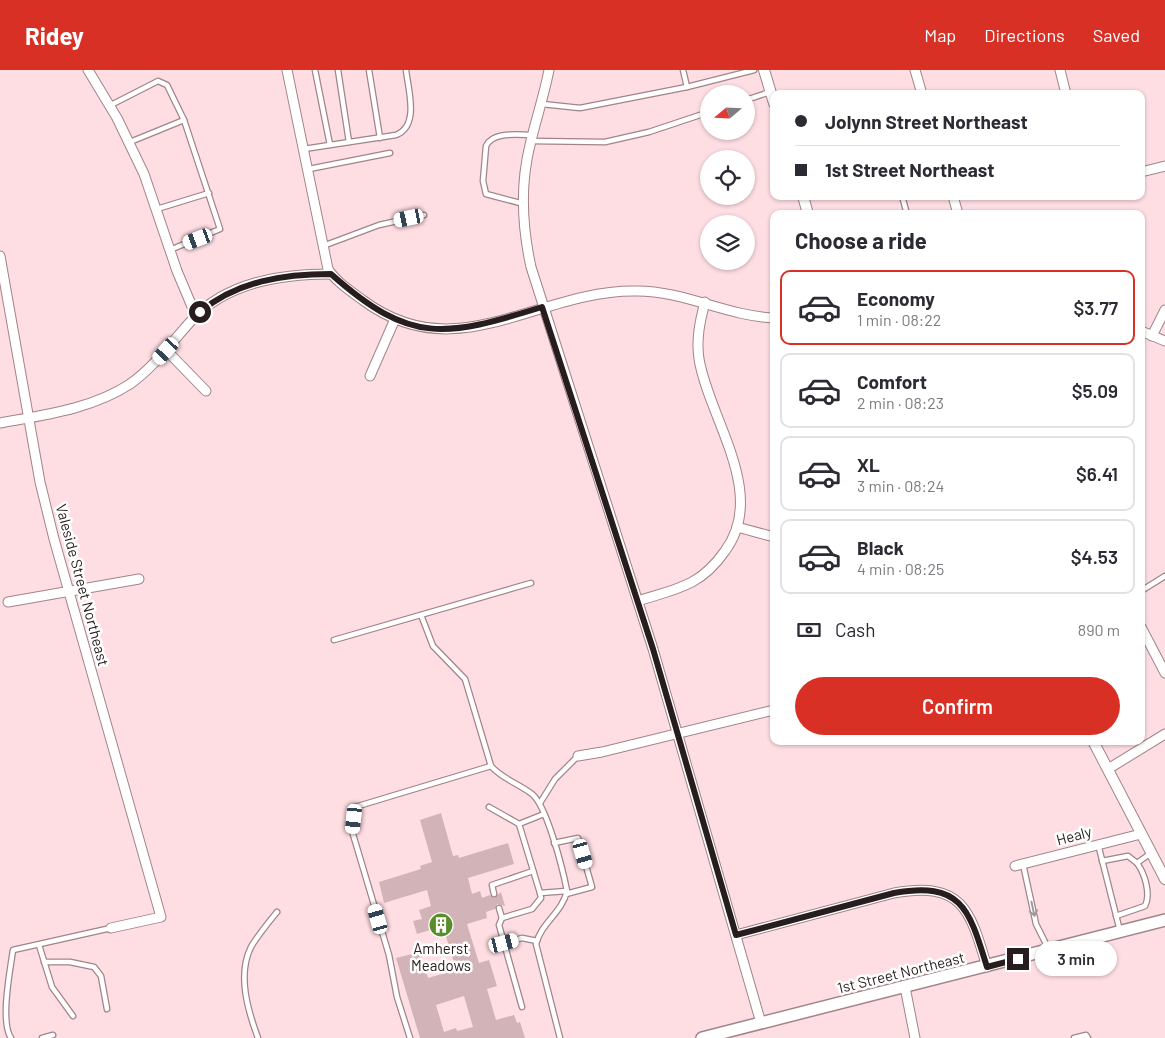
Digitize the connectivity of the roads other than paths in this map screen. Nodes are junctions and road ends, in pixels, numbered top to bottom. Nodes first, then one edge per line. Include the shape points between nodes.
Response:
1 (88, 70) edge
2 (287, 70) edge
3 (315, 70) edge
4 (338, 70) edge
5 (369, 70) edge
6 (406, 70) edge
7 (549, 70) edge
8 (683, 70) edge
9 (754, 70) edge
10 (764, 70) edge
11 (915, 70) edge
12 (1060, 70) edge
13 (732, 73) edge
14 (687, 86) junction
15 (921, 90) edge
16 (1063, 90) edge
17 (770, 92) joint
18 (755, 97) edge
19 (542, 104) junction
20 (109, 106) junction
21 (700, 115) edge
22 (184, 120) junction
23 (380, 138) junction
24 (532, 138) junction
25 (130, 142) junction
26 (349, 142) junction
27 (330, 145) junction
28 (304, 148) junction
29 (390, 153) dead end
30 (1162, 166) edge
31 (309, 169) junction
32 (1145, 171) edge
33 (209, 193) junction
34 (524, 204) junction
35 (157, 209) junction
36 (424, 215) dead end
37 (323, 246) junction
38 (170, 250) junction
39 (0, 256) edge
40 (331, 274) junction
41 (705, 302) junction
42 (542, 307) junction
43 (1165, 310) edge
44 (196, 316) junction
45 (770, 317) edge
46 (395, 319) junction
47 (1145, 333) edge
48 (1152, 336) junction
49 (1165, 341) edge
50 (166, 351) junction
51 (370, 376) dead end
52 (206, 391) dead end
53 (29, 418) junction
54 (0, 423) edge
55 (737, 527) junction
56 (770, 535) edge
57 (1165, 576) edge
58 (139, 579) dead end
59 (531, 583) dead end
60 (1145, 588) edge
61 (70, 591) junction
62 (638, 601) junction
63 (8, 602) dead end
64 (421, 615) junction
65 (1145, 635) edge
66 (334, 640) dead end
67 (1165, 673) edge
68 (770, 711) edge
69 (678, 734) junction
70 (1165, 734) edge
71 (1095, 745) edge
72 (578, 756) joint
73 (490, 766) junction
74 (1108, 770) junction
75 (540, 803) junction
76 (489, 807) dead end
77 (544, 814) junction
78 (519, 824) junction
79 (1141, 834) junction
80 (554, 843) junction
81 (1098, 844) junction
82 (1151, 853) junction
83 (1102, 861) junction
84 (1137, 863) junction
85 (1019, 865) joint
86 (533, 871) junction
87 (1165, 879) edge
88 (540, 893) junction
89 (567, 893) junction
90 (494, 894) dead end
91 (499, 908) dead end
92 (276, 912) dead end
93 (1116, 916) junction
94 (502, 918) junction
95 (1165, 920) edge
96 (111, 928) joint
97 (1120, 932) junction
98 (736, 935) junction
99 (537, 941) junction
100 (504, 943) junction
101 (39, 945) junction
102 (1049, 951) junction
103 (44, 962) junction
104 (987, 967) junction
105 (905, 987) junction
106 (522, 1007) dead end
107 (107, 1009) dead end
108 (73, 1016) dead end
109 (761, 1023) junction
110 (53, 1035) dead end
111 (11, 1038) edge
112 (42, 1038) edge
113 (258, 1038) edge
114 (410, 1038) edge
115 (560, 1038) edge
116 (702, 1038) edge
117 (915, 1038) edge
118 (1074, 1038) edge
119 (1088, 1038) edge

1 - 20 street
2 - 28 street
3 - 27 lane
4 - 26 lane
5 - 23 lane
6 - 23 lane via 411,110 409,122 400,133
7 - 19 street
8 - 14 lane
9 - 13 lane
10 - 17 street
11 - 15 street
12 - 16 street
13 - 14 lane
14 - 19 lane via 580,108
17 - 18 lane
19 - 24 street
20 - 22 lane via 158,80 167,85
20 - 25 street
21 - 24 lane via 605,142
22 - 25 lane
22 - 33 lane
23 - 26 lane
24 - 34 street
24 - 34 lane via 495,136 486,146 483,181 486,194
25 - 35 street
26 - 27 lane
27 - 28 lane
28 - 31 street
29 - 31 lane
30 - 32 street
31 - 37 street
33 - 35 lane
33 - 38 lane via 220,229
34 - 42 street via 526,244
35 - 38 street
36 - 37 lane via 379,225
37 - 40 street
38 - 44 street
39 - 53 street, Valeside Street Northeast
40 - 44 street via 286,276 247,285 223,295
40 - 46 street via 371,306
41 - 42 street via 636,290 603,293
41 - 45 street
41 - 55 street via 698,328 699,359 738,478 741,502
42 - 46 street via 488,324 452,330 421,328
42 - 62 street
43 - 48 street
44 - 50 street
46 - 51 street
47 - 48 street
48 - 49 street
50 - 52 street
50 - 53 street via 144,374 113,394
53 - 54 street
53 - 61 street, Valeside Street Northeast via 40,482
55 - 56 street
55 - 62 street via 728,548 700,577 680,588
57 - 60 lane
58 - 61 street
59 - 64 lane
61 - 63 street
61 - 96 street, Valeside Street Northeast via 161,917
62 - 69 street
64 - 66 lane
64 - 73 lane via 433,646 464,679
65 - 67 street
68 - 69 street
69 - 72 street
69 - 98 street
70 - 74 street
71 - 74 street
72 - 75 lane via 555,779
73 - 75 lane via 530,792
73 - 114 lane via 355,807 352,831
74 - 79 street
75 - 77 lane
76 - 78 lane
77 - 78 lane
77 - 80 lane
78 - 86 lane
79 - 81 street, Healy
79 - 82 street
80 - 89 lane
80 - 89 lane via 578,838 592,887
81 - 83 lane
81 - 85 street, Healy
82 - 84 lane
82 - 87 street
83 - 84 lane via 1128,856
83 - 93 lane
84 - 93 lane via 1143,873 1148,899 1140,909
85 -> 102 lane via 1036,924
86 - 88 lane
86 - 90 lane via 492,885
88 - 89 lane
88 - 94 lane via 541,898 532,908
89 - 99 lane
91 - 94 lane
92 - 113 lane via 251,948 245,976 248,1006
93 - 97 lane
94 - 100 lane via 499,925
95 - 97 main road, 1st Street Northeast
96 - 101 lane
97 - 102 main road, 1st Street Northeast
98 - 104 street via 894,893 929,890 951,896 962,906 971,920
98 - 109 street
99 - 100 lane via 522,938
99 - 115 lane via 537,953
100 - 106 lane
101 - 103 lane
101 - 111 lane via 13,950 3,1016
102 - 104 main road, 1st Street Northeast
103 - 107 lane via 70,962 94,967 100,976
103 - 108 lane via 52,987
104 - 105 main road, 1st Street Northeast
105 - 109 main road, 1st Street Northeast
105 - 117 street
109 - 116 main road, 1st Street Northeast
110 - 112 lane
118 - 119 lane via 1086,1035

